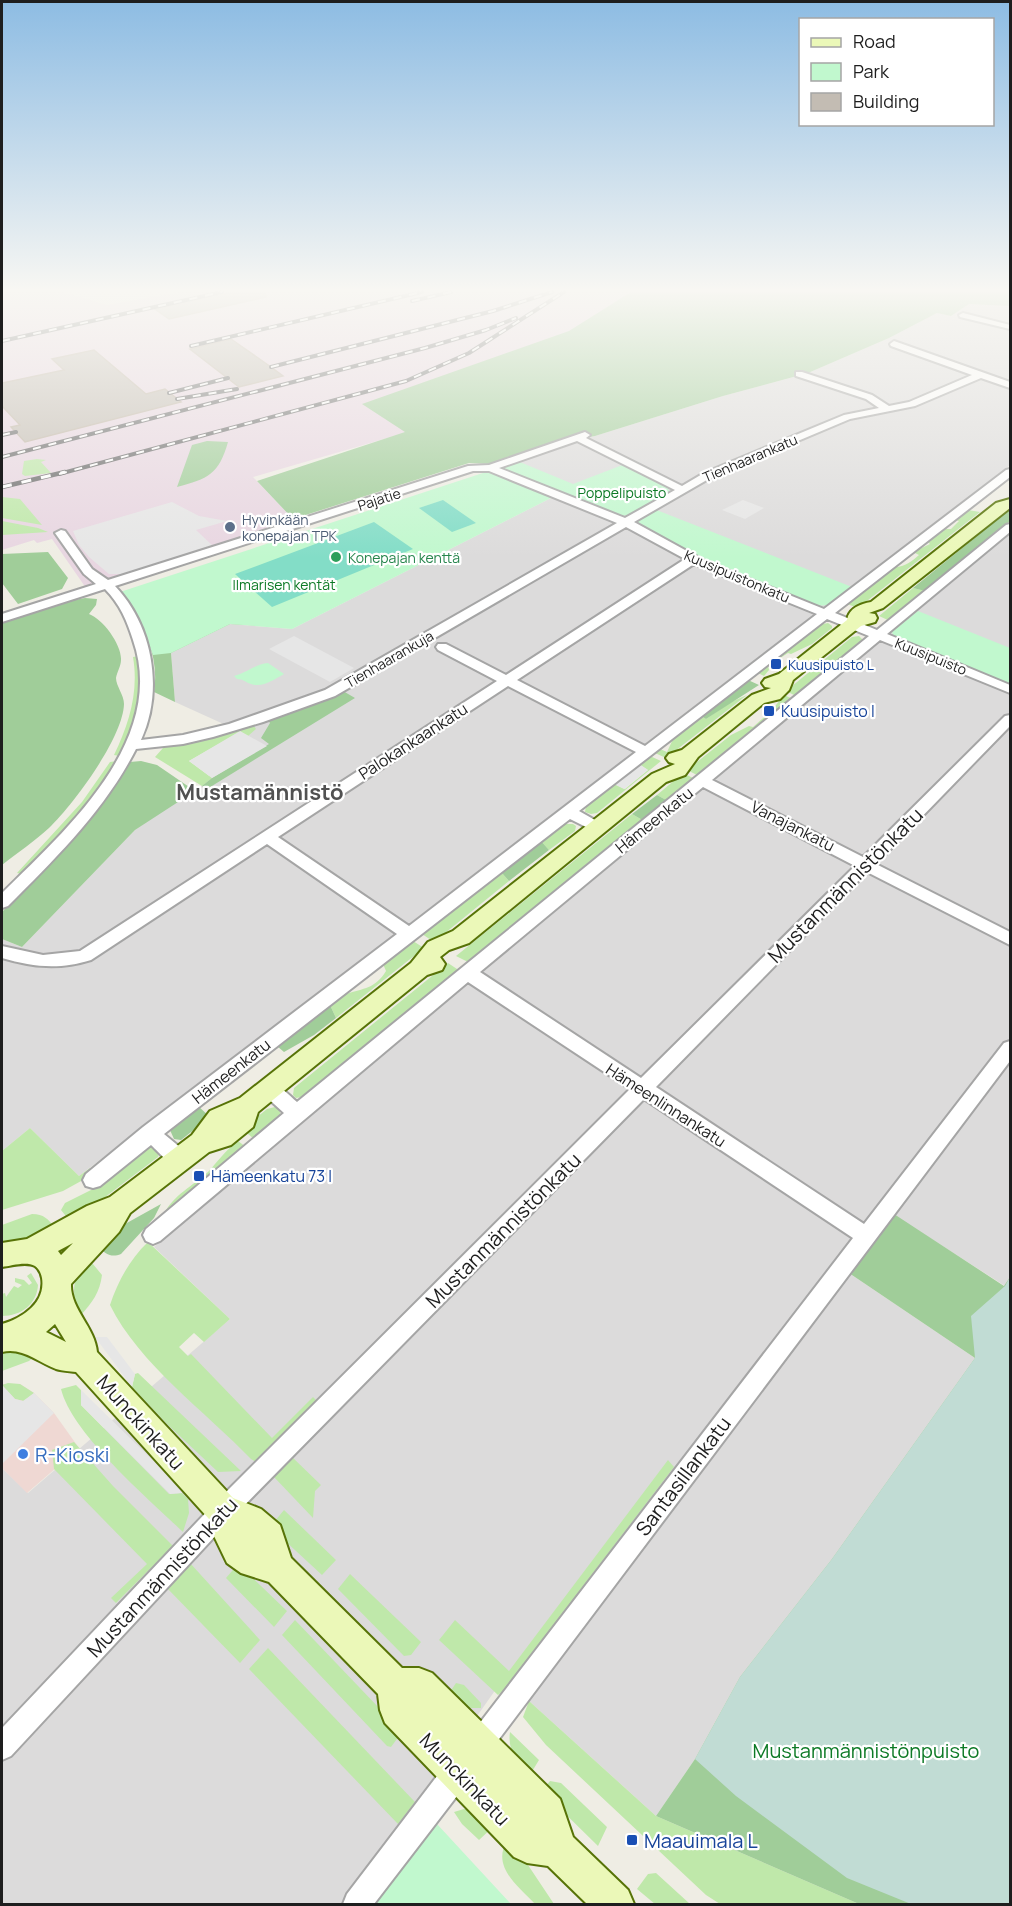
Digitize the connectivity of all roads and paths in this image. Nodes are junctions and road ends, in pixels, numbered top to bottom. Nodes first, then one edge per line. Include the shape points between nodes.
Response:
1 (820, 381) edge
2 (966, 381) edge
3 (887, 409) junction
4 (490, 468) junction
5 (1011, 472) edge
6 (681, 489) junction
7 (1011, 492) edge
8 (1006, 505) edge
9 (625, 522) junction
10 (1011, 527) edge
11 (61, 533) dead end
12 (693, 559) junction
13 (107, 584) junction
14 (826, 614) junction
15 (2, 618) edge
16 (853, 623) junction
17 (879, 636) junction
18 (442, 647) dead end
19 (506, 680) junction
20 (1011, 689) edge
21 (1009, 724) edge
22 (133, 745) junction
23 (646, 752) junction
24 (702, 781) junction
25 (569, 812) junction
26 (597, 827) junction
27 (267, 837) junction
28 (867, 864) junction
29 (2, 902) edge
30 (409, 934) junction
31 (1011, 939) edge
32 (2, 952) edge
33 (468, 973) junction
34 (1011, 1048) edge
35 (268, 1089) junction
36 (642, 1089) junction
37 (297, 1113) junction
38 (150, 1133) junction
39 (180, 1159) junction
40 (93, 1180) dead end
41 (120, 1205) junction
42 (153, 1235) dead end
43 (866, 1236) junction
44 (10, 1253) edge
45 (58, 1284) junction
46 (6, 1337) edge
47 (83, 1358) junction
48 (223, 1511) junction
49 (2, 1747) edge
50 (469, 1759) junction
51 (357, 1905) edge
52 (614, 1905) edge

1 - 3 street via 869,397
2 - 3 street, Tienhaarankatu via 912,404
3 - 6 street, Tienhaarankatu via 847,417
4 - 6 street, Pajatie via 581,436
4 - 9 street
4 - 13 street, Pajatie via 472,468
5 - 14 street, Hämeenkatu
6 - 9 street, Tienhaarankatu
7 - 8 main road, Hämeenkatu via 1002,499
8 - 16 main road, Hämeenkatu via 877,605 877,613
9 - 12 street, Kuusipuistonkatu
9 - 22 street, Tienhaarankuja via 330,693 187,740
10 - 17 street, Hämeenkatu
11 - 13 street via 97,580
12 - 14 street, Kuusipuistonkatu
12 - 19 street, Palokankaankatu
13 - 15 street, Pajatie
13 - 22 street via 129,614 146,657 147,692
14 - 16 street, Kuusipuistonkatu
14 - 23 street, Hämeenkatu
16 - 17 street, Kuusipuisto
16 - 26 main road, Hämeenkatu via 785,678 774,695 758,699 689,754 686,764 659,778
17 - 20 street, Kuusipuisto
17 - 24 street, Hämeenkatu
18 - 19 street
19 - 23 street
19 - 27 street, Palokankaankatu
21 - 28 street, Mustanmännistönkatu
22 - 29 street via 86,815
23 - 25 street, Hämeenkatu
24 - 28 street, Vanajankatu
24 - 33 street, Hämeenkatu
25 - 26 street, Hämeenkatu
25 - 30 street, Hämeenkatu
26 - 35 main road, Hämeenkatu via 461,937 455,950 440,963 419,969
27 - 30 street
27 - 32 street, Palokankaankatu via 85,956 59,963
28 - 31 street, Vanajankatu
28 - 36 street, Mustanmännistönkatu
30 - 38 street, Hämeenkatu
33 - 36 street, Hämeenlinnankatu
33 - 37 street, Hämeenkatu
34 - 43 street, Santasillankatu
35 - 37 street
35 - 39 main road, Hämeenkatu via 247,1107 244,1119 222,1137 201,1143
36 - 43 street, Hämeenlinnankatu
36 - 48 street, Mustanmännistönkatu
37 - 42 street, Hämeenkatu
38 - 39 street
38 - 40 street, Hämeenkatu
39 - 41 main road, Hämeenkatu
41 - 44 main road, Hämeenkatu via 53,1240
41 - 45 main road, Hämeenkatu
43 - 50 street, Santasillankatu
44 - 45 main road, Munckinkatu via 44,1255 54,1264
45 - 46 main road, Hämeenkatu via 52,1306 40,1320
45 - 47 main road, Munckinkatu via 65,1314 82,1343
46 - 47 main road via 33,1341 60,1356
47 - 48 main road, Munckinkatu
48 - 49 street, Mustanmännistönkatu
48 - 50 main road, Munckinkatu via 231,1543 251,1562 278,1568 395,1686 398,1710
50 - 51 street, Santasillankatu
50 - 52 main road, Munckinkatu via 527,1844 557,1848

